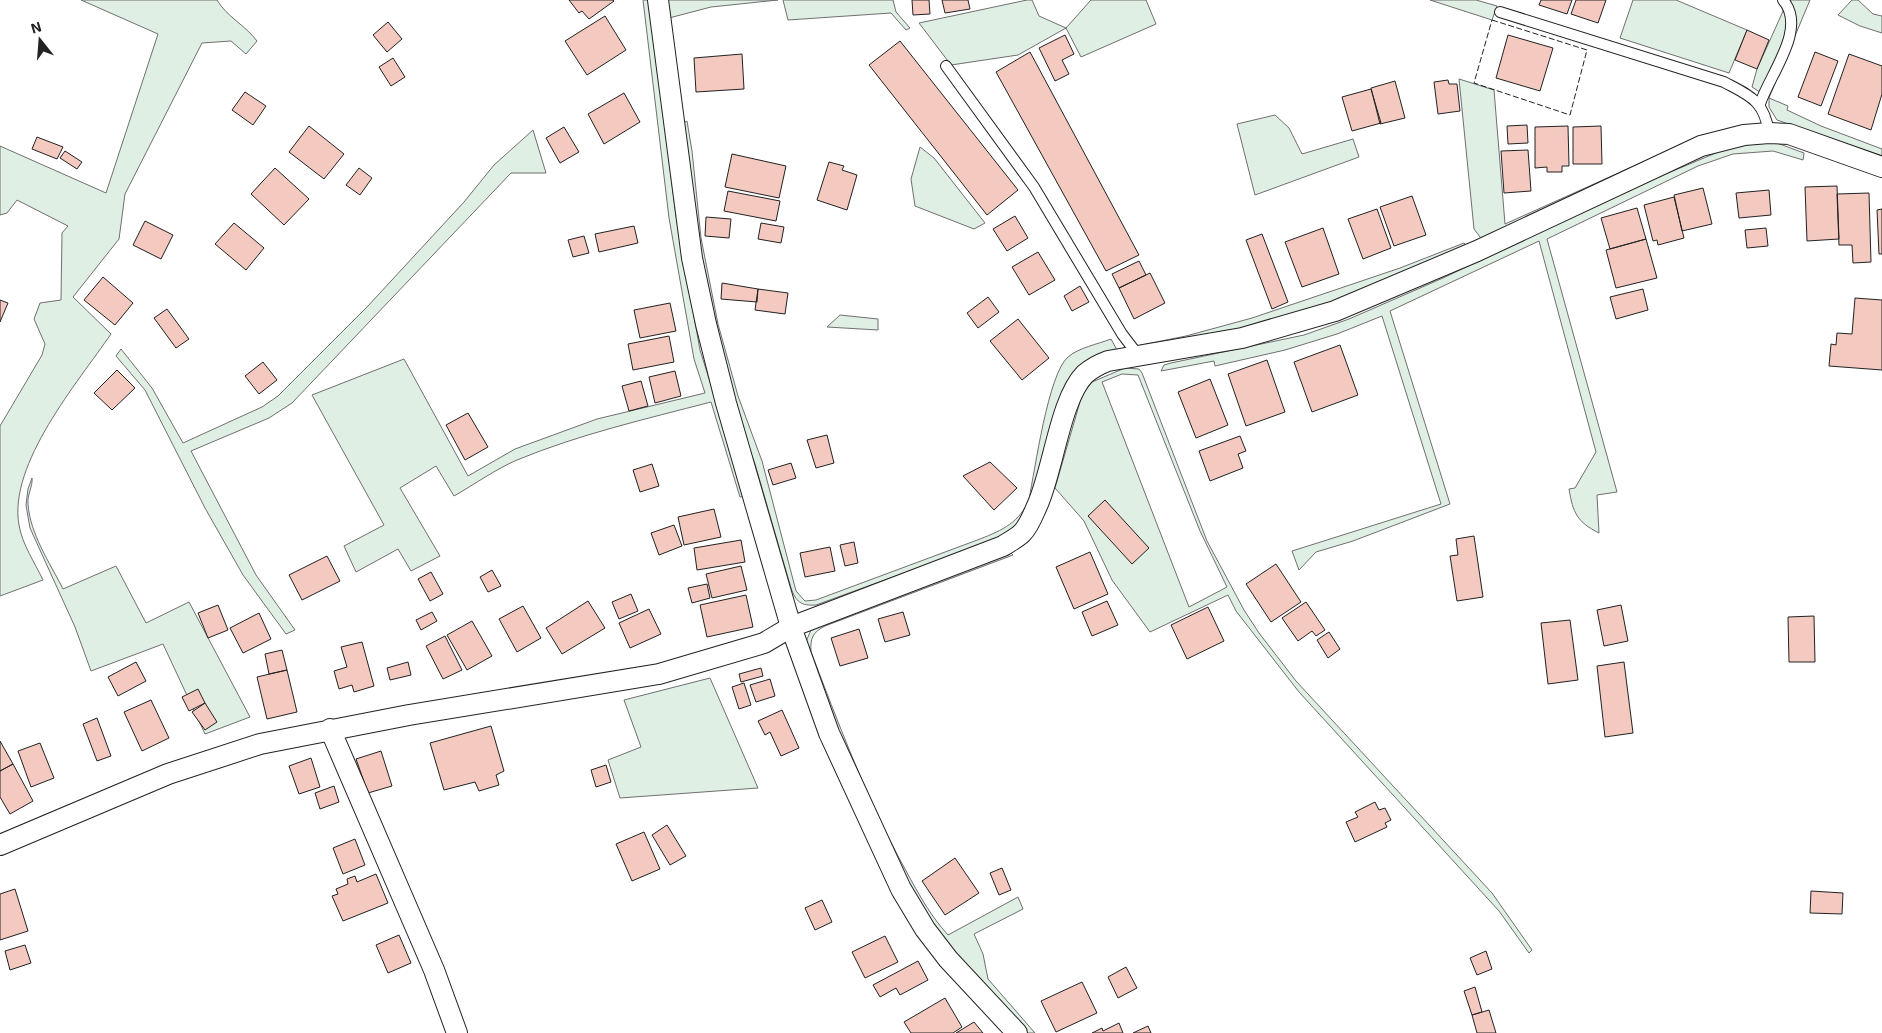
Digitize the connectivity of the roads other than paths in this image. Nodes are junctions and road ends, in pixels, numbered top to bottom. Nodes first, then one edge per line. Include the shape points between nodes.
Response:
1 (658, 0) edge
2 (1783, 0) edge
3 (1500, 12) dead end
4 (946, 66) dead end
5 (1760, 104) junction
6 (1769, 132) junction
7 (1882, 166) edge
8 (1138, 355) junction
9 (791, 626) junction
10 (330, 729) junction
11 (0, 845) edge
12 (458, 1033) edge
13 (1017, 1033) edge

1 - 9 street via 692,258 706,324
2 - 5 lane via 1792,20 1789,42
3 - 5 lane via 1724,82
4 - 8 lane via 1034,187 1122,334
5 - 6 lane
6 - 7 street via 1789,134
6 - 8 street via 1701,146 1477,251 1335,311 1242,338
8 - 9 street via 1108,360 1095,366 1076,386 1043,494 1023,532 1003,546
9 - 10 street via 764,643 659,674
9 - 13 street via 830,733 901,889 948,959
10 - 11 street via 260,744 168,774
10 - 12 street

